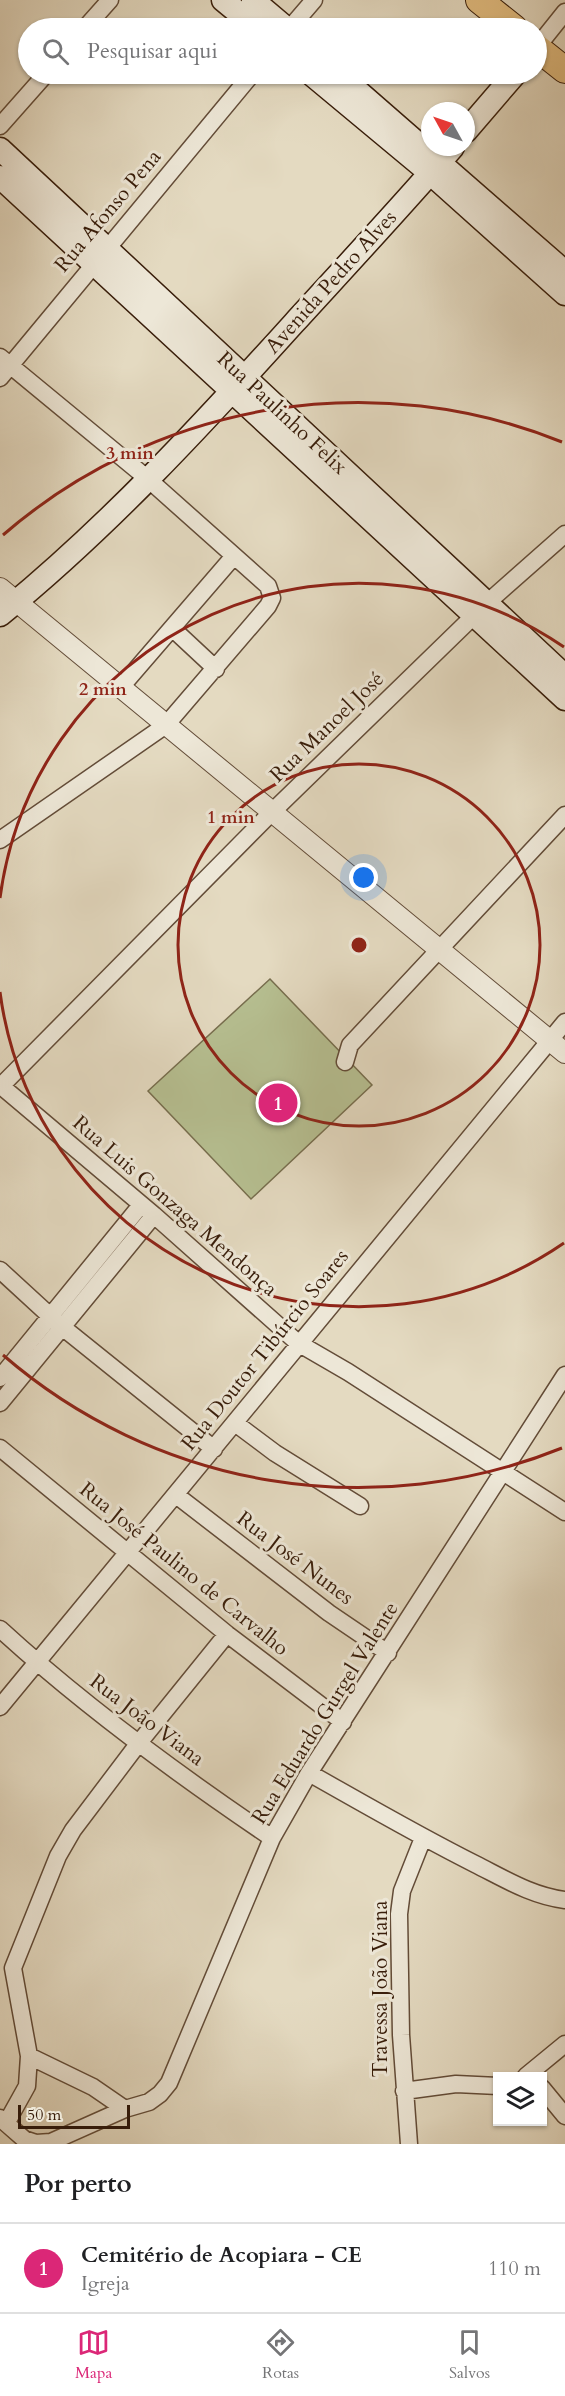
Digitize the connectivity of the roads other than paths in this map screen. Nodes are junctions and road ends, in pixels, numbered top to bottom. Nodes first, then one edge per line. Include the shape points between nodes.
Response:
1 (110, 0) edge
2 (223, 0) edge
3 (253, 0) edge
4 (314, 0) edge
5 (479, 0) edge
6 (565, 12) edge
7 (94, 18) edge
8 (245, 18) edge
9 (276, 18) edge
10 (297, 18) edge
11 (502, 18) edge
12 (547, 35) edge
13 (547, 56) edge
14 (565, 70) edge
15 (37, 84) edge
16 (244, 84) edge
17 (325, 84) edge
18 (350, 84) edge
19 (506, 84) edge
20 (475, 121) edge
21 (0, 126) edge
22 (0, 149) edge
23 (441, 161) edge
24 (0, 177) edge
25 (100, 256) junction
26 (565, 272) edge
27 (565, 294) edge
28 (3, 367) edge
29 (239, 385) junction
30 (148, 479) junction
31 (565, 534) edge
32 (234, 556) junction
33 (5, 601) edge
34 (481, 610) junction
35 (171, 628) junction
36 (216, 669) junction
37 (565, 676) edge
38 (121, 687) junction
39 (565, 699) edge
40 (166, 725) junction
41 (271, 813) junction
42 (565, 815) edge
43 (0, 840) edge
44 (440, 949) junction
45 (565, 1022) edge
46 (557, 1047) edge
47 (345, 1062) dead end
48 (0, 1086) edge
49 (148, 1210) junction
50 (0, 1270) edge
51 (56, 1321) junction
52 (298, 1343) junction
53 (565, 1375) edge
54 (0, 1378) edge
55 (0, 1403) edge
56 (235, 1423) junction
57 (0, 1448) edge
58 (214, 1449) junction
59 (503, 1472) junction
60 (176, 1495) junction
61 (360, 1506) dead end
62 (565, 1512) edge
63 (127, 1554) junction
64 (0, 1629) edge
65 (227, 1634) junction
66 (388, 1653) junction
67 (37, 1663) junction
68 (0, 1707) edge
69 (343, 1722) junction
70 (138, 1744) junction
71 (309, 1773) junction
72 (272, 1838) junction
73 (423, 1838) junction
74 (565, 1900) edge
75 (6, 1963) edge
76 (565, 2044) edge
77 (29, 2056) junction
78 (533, 2072) edge
79 (493, 2086) edge
80 (404, 2091) junction
81 (547, 2093) edge
82 (125, 2109) junction
83 (565, 2116) edge
84 (3, 2120) edge
85 (409, 2144) edge

1 - 7 street
2 - 8 main road
3 - 9 main road
4 - 10 street
5 - 11 main road
6 - 12 street
13 - 14 main road
15 - 21 street
16 - 25 street, Rua Afonso Pena
17 - 23 main road
18 - 23 main road
19 - 20 main road
22 - 25 main road, Rua Paulinho Felix
23 - 26 main road
23 - 27 main road
23 - 29 main road, Avenida Pedro Alves
24 - 25 main road, Rua Paulinho Felix
25 - 28 street, Rua Afonso Pena
25 - 29 main road, Rua Paulinho Felix
28 - 30 street
29 - 30 main road, Avenida Pedro Alves
29 - 34 main road, Rua Paulinho Felix
30 - 32 street
30 - 33 main road, Avenida Pedro Alves
31 - 34 street, Rua Manoel José
32 - 35 street
32 - 36 street via 268,586 272,598
33 - 38 street
34 - 37 main road, Rua Paulinho Felix
34 - 39 main road, Rua Paulinho Felix
34 - 41 street, Rua Manoel José
35 - 36 street
35 - 38 street
36 - 40 street
38 - 40 street
40 - 41 street
40 - 43 street
41 - 44 street
41 - 48 street, Rua Manoel José
42 - 44 street
44 - 46 street
44 - 47 street via 350,1045
45 - 46 street, Rua Doutor Tibúrcio Soares
46 - 52 street, Rua Doutor Tibúrcio Soares
48 - 49 street, Rua Luis Gonzaga Mendonça
49 - 51 street
49 - 52 street, Rua Luis Gonzaga Mendonça
50 - 51 street
51 - 54 street
51 - 55 street
51 - 58 street
52 - 56 street, Rua Doutor Tibúrcio Soares
52 - 59 street, Rua Luis Gonzaga Mendonça
53 - 59 street, Rua Eduardo Gurgel Valente
56 - 58 street, Rua Doutor Tibúrcio Soares
56 - 61 street
57 - 63 street, Rua José Paulino de Carvalho
58 - 60 street, Rua Doutor Tibúrcio Soares
59 - 62 street, Rua Luis Gonzaga Mendonça
59 - 66 street, Rua Eduardo Gurgel Valente
60 - 63 street, Rua Doutor Tibúrcio Soares
60 - 66 street, Rua José Nunes via 329,1613
63 - 65 street, Rua José Paulino de Carvalho
63 - 67 street, Rua Doutor Tibúrcio Soares
64 - 67 street, Rua João Viana
65 - 69 street, Rua José Paulino de Carvalho
65 - 70 street
66 - 69 street, Rua Eduardo Gurgel Valente
67 - 68 street, Rua Doutor Tibúrcio Soares
67 - 70 street, Rua João Viana
69 - 71 street, Rua Eduardo Gurgel Valente
70 - 72 street, Rua João Viana
70 - 75 street via 73,1830
71 - 72 street, Rua Eduardo Gurgel Valente
71 - 73 street
72 - 82 street, Rua Eduardo Gurgel Valente via 169,2083 149,2102
73 - 74 street via 523,1888 546,1898
73 - 80 street, Travessa João Viana via 402,1891 399,1914
75 - 77 street
76 - 78 street
77 - 82 street via 93,2087
77 - 84 street via 27,2086
79 - 80 street via 456,2084
80 - 85 street, Travessa João Viana
81 - 83 street
82 - 84 street, Rua Eduardo Gurgel Valente via 51,2142 24,2139

